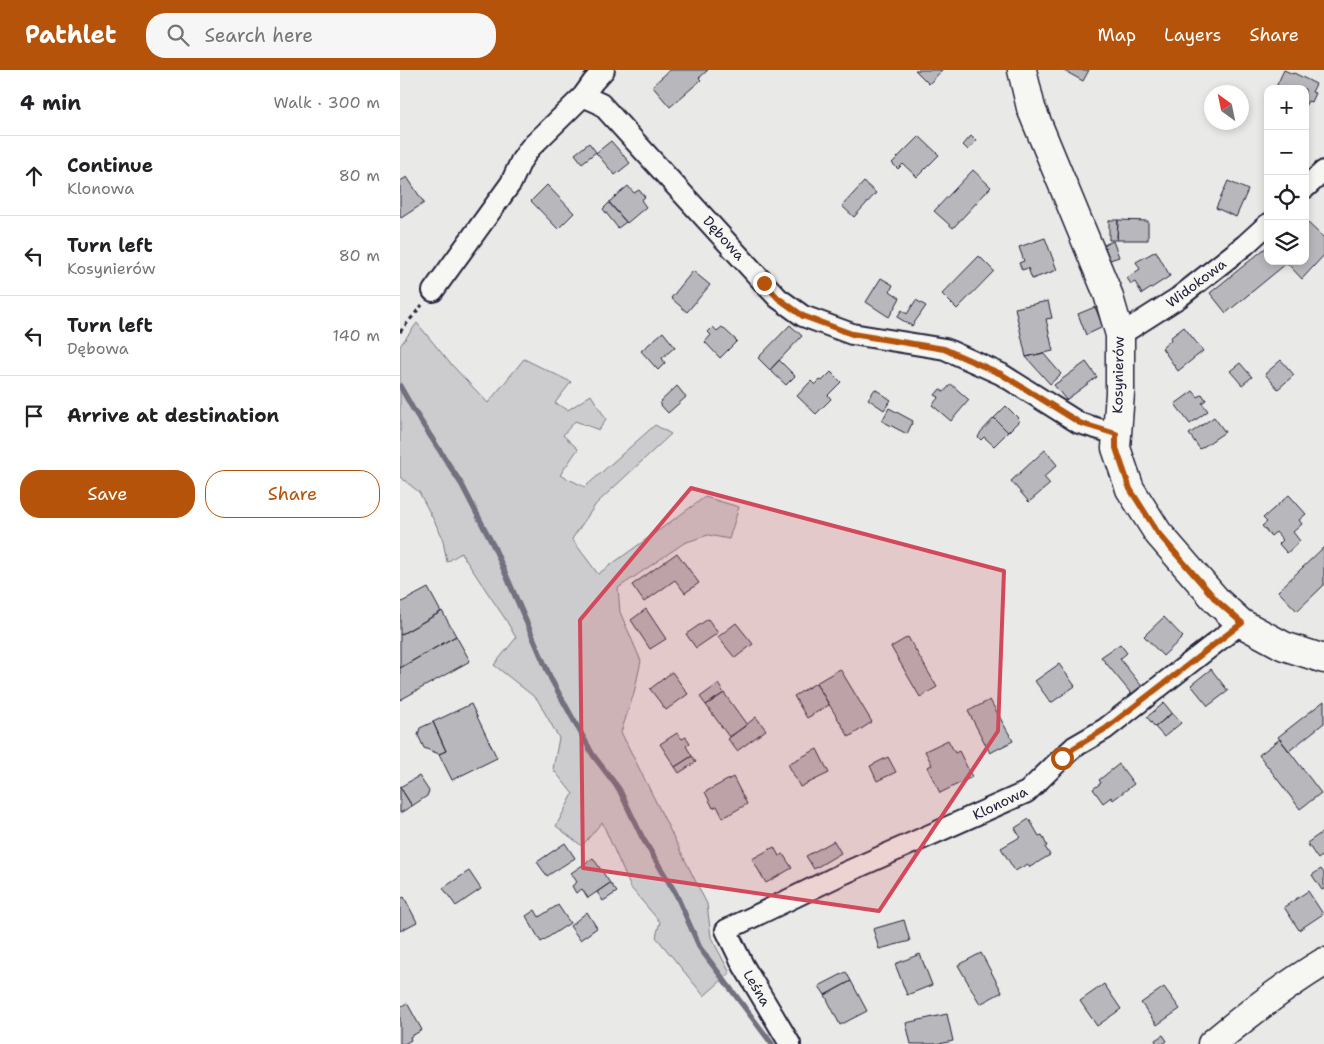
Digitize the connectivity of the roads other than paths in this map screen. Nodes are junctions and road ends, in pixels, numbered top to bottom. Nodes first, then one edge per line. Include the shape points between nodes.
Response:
1 (604, 70) edge
2 (1022, 70) edge
3 (583, 96) junction
4 (1324, 170) edge
5 (1309, 184) edge
6 (1264, 228) edge
7 (433, 291) road end
8 (1120, 335) junction
9 (1116, 434) junction
10 (1242, 623) junction
11 (1324, 659) edge
12 (726, 930) joint
13 (1324, 962) edge
14 (790, 1044) edge
15 (1212, 1044) edge

1 - 3 street
2 - 8 street, Kosynierów via 1031,108 1108,294
3 - 7 street via 530,148 511,183
3 - 9 street, Dębowa via 601,104 778,298 803,316 852,334 944,349 1001,374 1080,423
4 - 5 street
6 - 8 street, Widokowa via 1178,298
8 - 9 street, Kosynierów
9 - 10 street, Kosynierów via 1116,448 1130,489 1158,533 1217,601
10 - 11 street, Kosynierów via 1284,646
10 - 12 street, Klonowa via 1105,729 1074,748 1027,792
12 - 14 street, Leśna
13 - 15 street via 1254,1010

